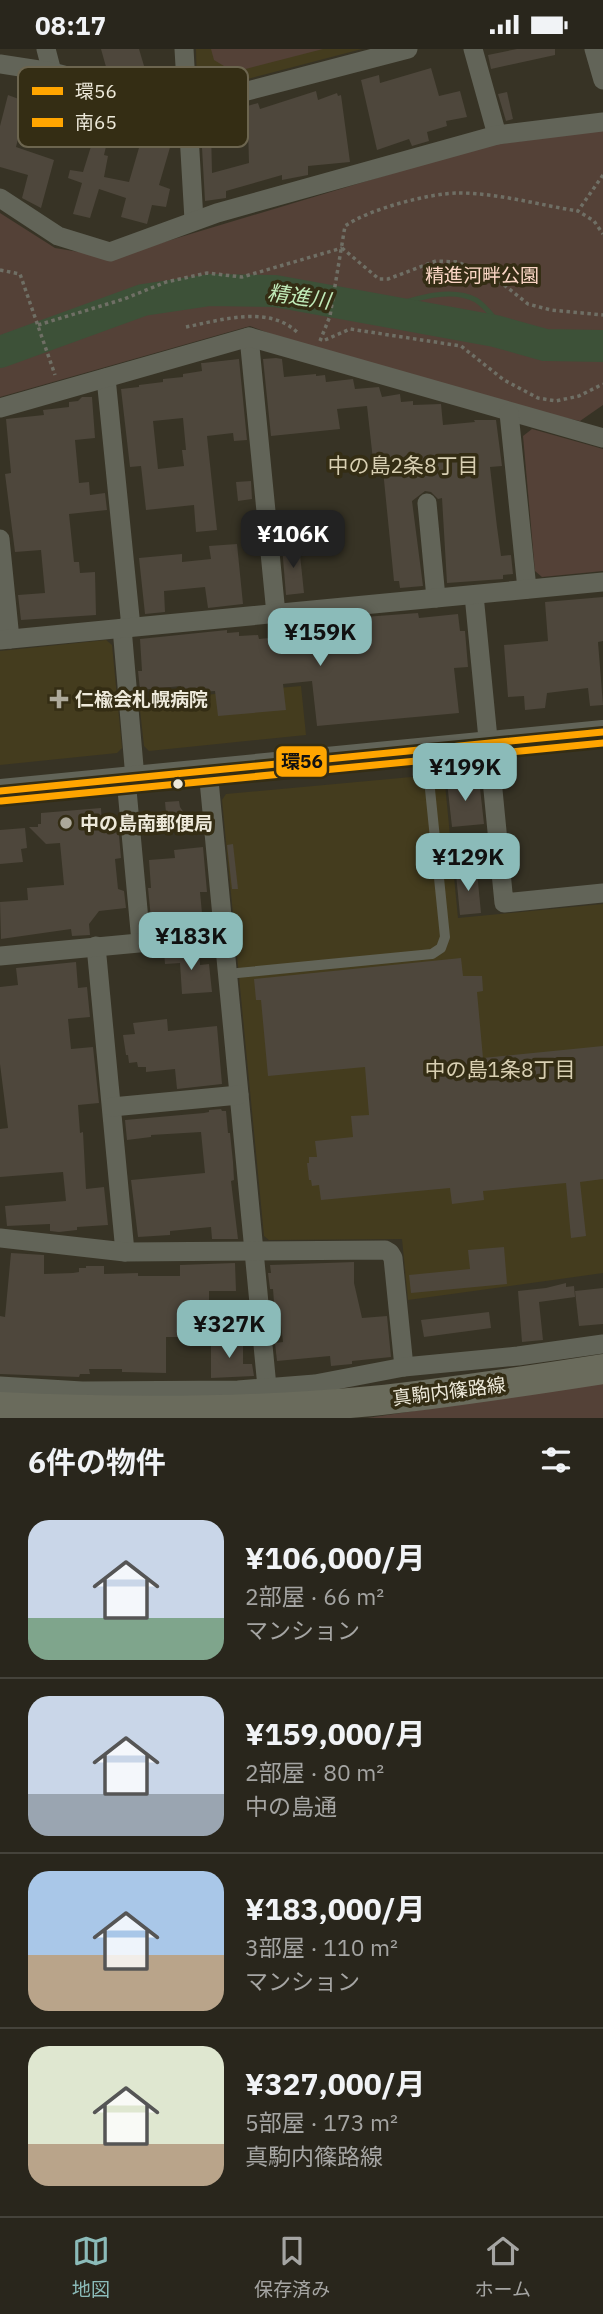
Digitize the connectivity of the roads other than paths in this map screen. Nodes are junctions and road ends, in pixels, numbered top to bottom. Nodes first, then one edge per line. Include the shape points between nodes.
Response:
1 (46, 49) edge
2 (184, 49) edge
3 (408, 49) edge
4 (473, 49) edge
5 (594, 49) edge
6 (0, 64) edge
7 (20, 67) edge
8 (51, 67) edge
9 (185, 67) edge
10 (603, 80) edge
11 (248, 91) edge
12 (603, 122) edge
13 (497, 135) junction
14 (189, 147) edge
15 (0, 198) edge
16 (194, 220) junction
17 (249, 337) junction
18 (106, 378) junction
19 (0, 408) edge
20 (509, 413) junction
21 (603, 438) edge
22 (428, 503) dead end
23 (0, 539) edge
24 (603, 582) edge
25 (527, 589) junction
26 (474, 594) junction
27 (436, 598) junction
28 (276, 614) junction
29 (126, 628) junction
30 (5, 640) edge
31 (603, 733) edge
32 (489, 743) junction
33 (426, 750) junction
34 (208, 770) junction
35 (131, 778) junction
36 (0, 791) edge
37 (603, 893) edge
38 (223, 935) junction
39 (141, 942) junction
40 (96, 946) junction
41 (0, 956) edge
42 (227, 974) junction
43 (239, 1095) junction
44 (111, 1107) junction
45 (0, 1238) edge
46 (255, 1251) junction
47 (125, 1252) junction
48 (603, 1343) edge
49 (404, 1367) junction
50 (603, 1369) edge
51 (0, 1386) edge
52 (267, 1387) junction
53 (0, 1407) edge

1 - 8 street
2 - 9 street
3 - 11 street
4 - 13 street
5 - 10 street
6 - 7 street
12 - 13 street
13 - 16 street
14 - 16 street
15 - 16 street via 58,236 110,252
17 - 18 street
17 - 20 street
17 - 28 street
18 - 19 street
18 - 29 street
20 - 21 street
20 - 25 street
22 - 27 street
23 - 30 street
24 - 25 street
25 - 26 street
26 - 27 street
26 - 32 street
27 - 28 street
28 - 29 street
29 - 30 street
29 - 35 street
31 - 32 street
32 - 33 street
32 - 37 street via 504,903
33 - 34 street
33 - 42 lane via 445,937 441,947 432,954
34 - 35 street
34 - 38 street
35 - 36 street
35 - 39 street
38 - 39 street
38 - 42 street
39 - 40 street
40 - 41 street
40 - 44 street
42 - 43 street
43 - 44 street
43 - 46 street
44 - 47 street
45 - 47 street
46 - 47 street
46 - 49 street via 390,1253
46 - 52 street
48 - 49 street
49 - 52 street via 315,1384
50 - 53 main road, 真駒内篠路線 via 467,1390 294,1407 140,1411
51 - 52 street via 82,1391

